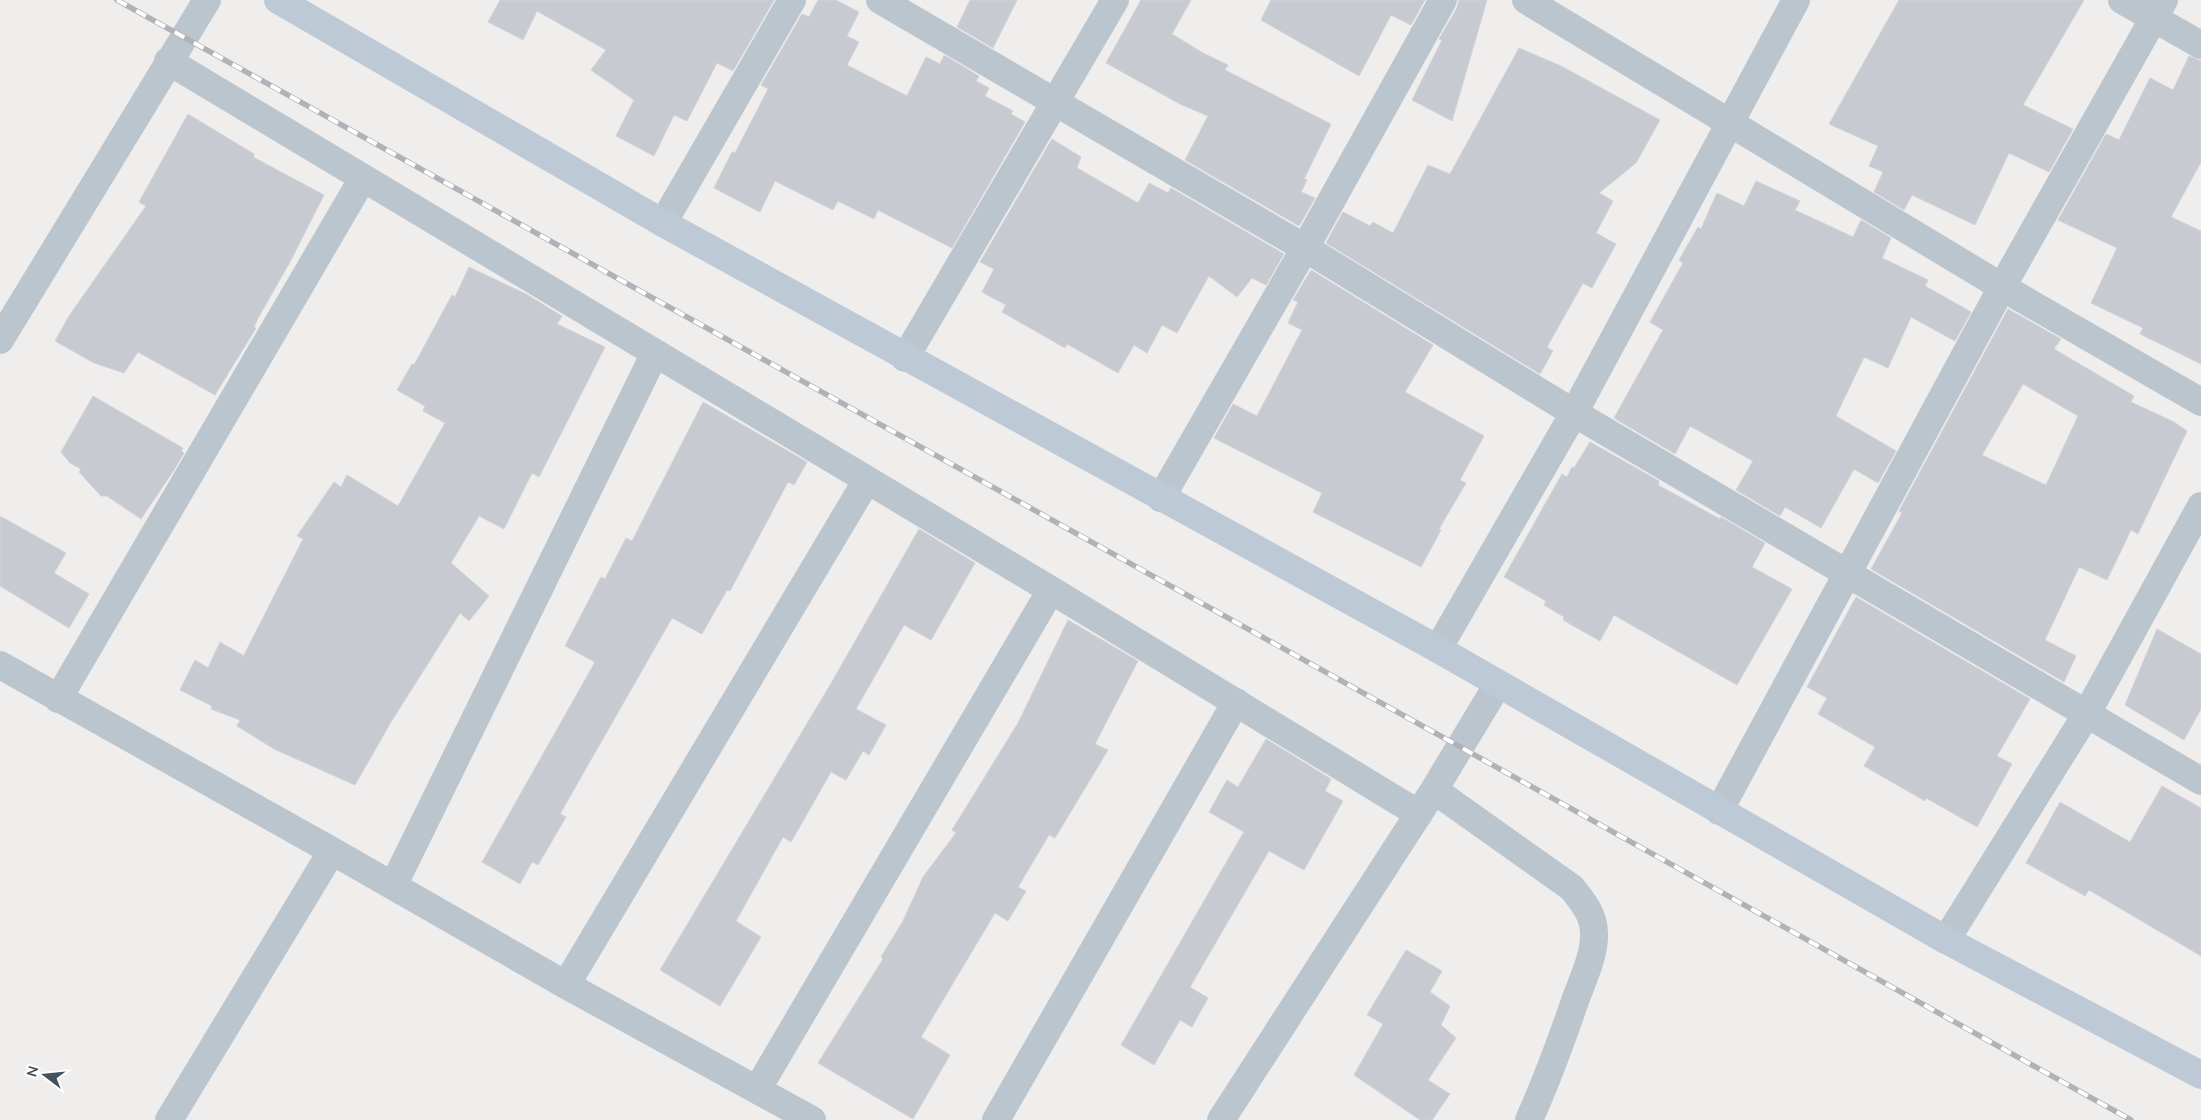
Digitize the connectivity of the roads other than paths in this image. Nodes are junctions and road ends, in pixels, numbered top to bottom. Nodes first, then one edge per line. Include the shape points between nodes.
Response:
1 (207, 0) edge
2 (278, 0) edge
3 (792, 0) edge
4 (880, 0) edge
5 (1115, 0) edge
6 (1443, 0) edge
7 (1526, 0) edge
8 (1796, 0) edge
9 (2122, 0) edge
10 (2159, 9) edge
11 (2201, 45) edge
12 (168, 61) junction
13 (1056, 104) junction
14 (1731, 124) junction
15 (364, 178) junction
16 (663, 223) junction
17 (1305, 248) junction
18 (2002, 287) junction
19 (0, 340) edge
20 (655, 352) junction
21 (905, 358) junction
22 (2201, 402) edge
23 (1574, 412) junction
24 (867, 480) junction
25 (1161, 498) junction
26 (2201, 506) edge
27 (1847, 573) junction
28 (1051, 590) junction
29 (1438, 649) junction
30 (0, 665) edge
31 (1498, 684) junction
32 (58, 698) junction
33 (1236, 702) junction
34 (2086, 715) junction
35 (2201, 782) edge
36 (1434, 790) junction
37 (1719, 811) junction
38 (1419, 814) junction
39 (332, 851) junction
40 (393, 886) junction
41 (1946, 940) junction
42 (566, 985) junction
43 (2201, 1075) edge
44 (757, 1090) junction
45 (169, 1120) edge
46 (812, 1120) edge
47 (996, 1120) edge
48 (1221, 1120) edge
49 (1529, 1120) edge

1 - 12 street
2 - 16 street
3 - 16 street
4 - 13 street
5 - 13 street
6 - 17 street
7 - 14 street
8 - 14 street
9 - 10 street
10 - 11 street
10 - 18 street
12 - 15 street
12 - 19 street
13 - 17 street
13 - 21 street
14 - 18 street
14 - 23 street
15 - 20 street
15 - 32 street
16 - 21 street
17 - 23 street
17 - 25 street
18 - 22 street
18 - 27 street
20 - 24 street
20 - 40 street
21 - 25 street
23 - 27 street
23 - 29 street
24 - 28 street
24 - 42 street
25 - 29 street
26 - 34 street
27 - 34 street
27 - 37 street
28 - 33 street
28 - 44 street
29 - 31 street
30 - 32 street
31 - 36 street
31 - 37 street
32 - 39 street
33 - 38 street
33 - 47 street
34 - 35 street
34 - 41 street
36 - 38 street
36 - 49 street via 1572,888 1586,905 1592,921 1594,936 1588,966
37 - 41 street
38 - 48 street
39 - 40 street
39 - 45 street
40 - 42 street
41 - 43 street
42 - 44 street
44 - 46 street

